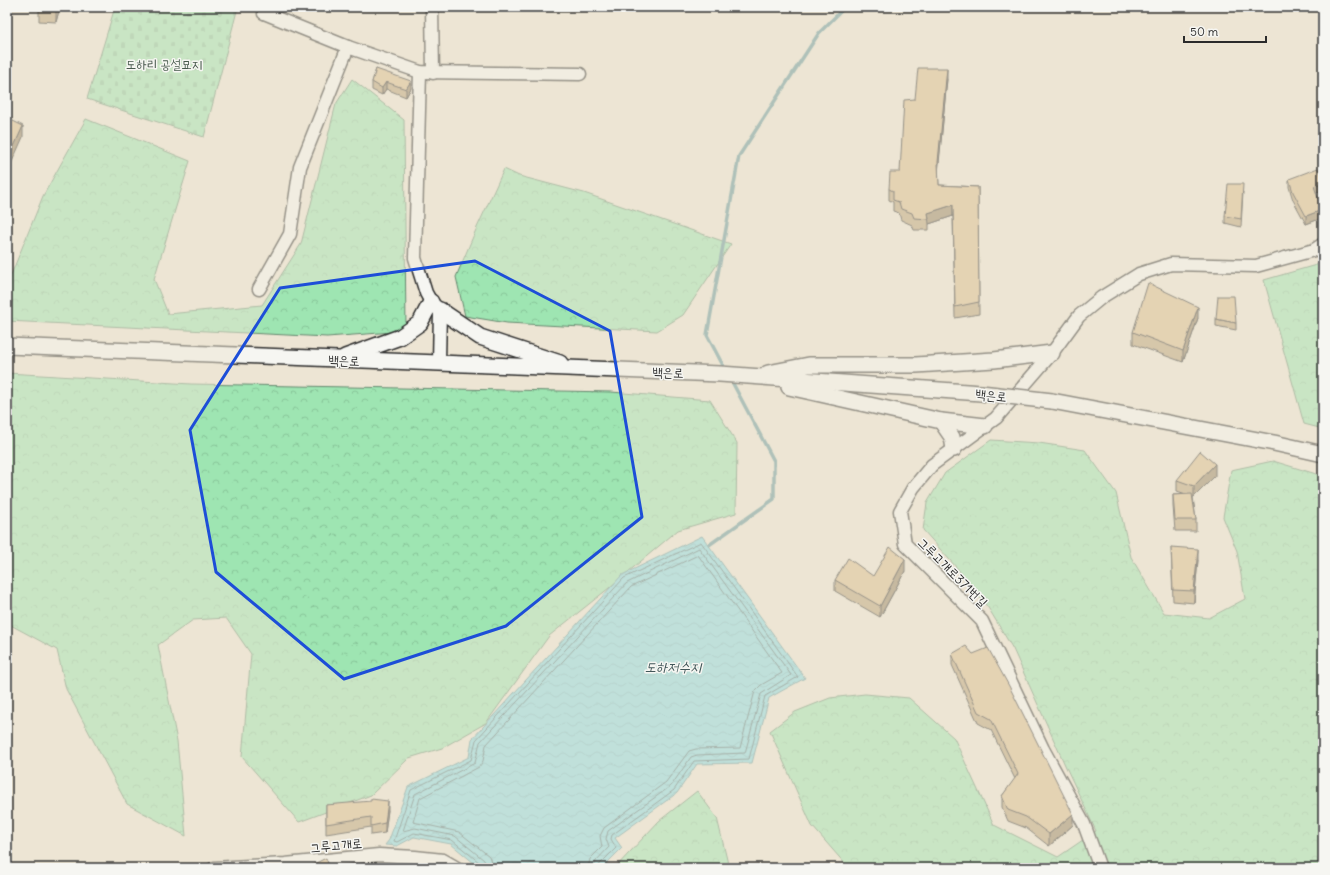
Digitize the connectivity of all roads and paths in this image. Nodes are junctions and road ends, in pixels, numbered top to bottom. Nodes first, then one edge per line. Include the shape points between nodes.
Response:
1 (265, 7) edge
2 (432, 7) edge
3 (348, 46) junction
4 (420, 72) junction
5 (433, 73) junction
6 (580, 74) dead end
7 (1323, 244) edge
8 (259, 288) dead end
9 (435, 306) junction
10 (7, 346) edge
11 (1052, 353) junction
12 (337, 359) junction
13 (439, 363) junction
14 (578, 369) junction
15 (742, 376) junction
16 (941, 421) junction
17 (985, 426) junction
18 (954, 449) junction
19 (1323, 454) edge
20 (414, 862) edge
21 (214, 868) edge
22 (457, 868) edge
23 (1100, 868) edge

1 - 3 street via 264,13
2 - 5 street
3 - 4 street
3 - 8 street via 300,167 290,234
4 - 5 street
4 - 9 street via 415,258 426,293
5 - 6 street
7 - 11 street, 그루고개로371번길 via 1314,250 1256,266 1171,264 1139,274 1102,297 1078,316
9 - 12 main road via 420,323 400,337
9 - 13 street
9 - 14 main road via 480,337
10 - 12 main road, 백은로
11 - 15 main road via 916,365 809,365
11 - 17 street, 그루고개로371번길 via 996,418
12 - 13 main road, 백은로
13 - 14 main road, 백은로
14 - 15 main road, 백은로
15 - 16 main road
15 - 19 main road, 백은로, bridge via 981,393 1052,402
16 - 17 main road
16 - 18 main road via 952,437
17 - 18 street, 그루고개로371번길
18 - 23 street, 그루고개로371번길 via 932,466 913,488 900,511 905,544 982,621 1043,749 1084,824
20 - 21 street, 그루고개로 via 379,856
20 - 22 street, 그루고개로 via 443,860

